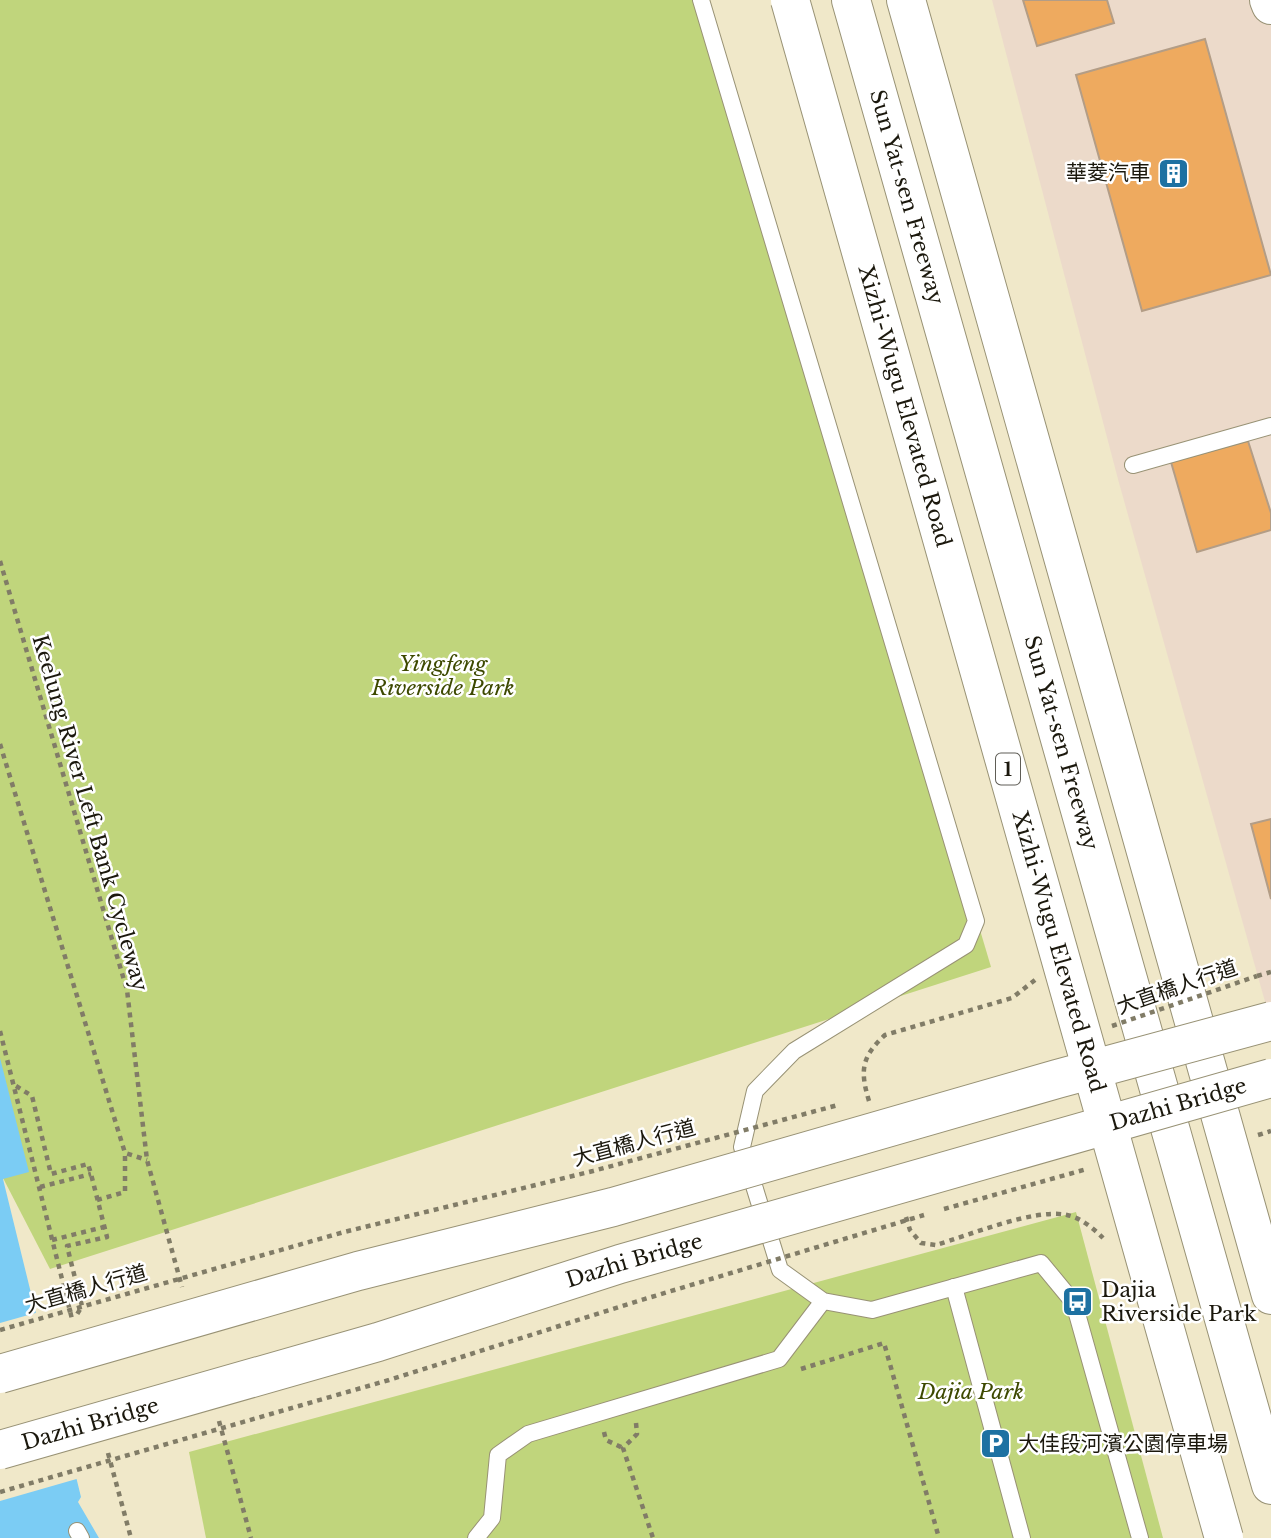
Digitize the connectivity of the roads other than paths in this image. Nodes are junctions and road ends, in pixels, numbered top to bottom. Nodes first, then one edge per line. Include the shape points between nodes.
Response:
1 (701, 0) edge
2 (790, 0) edge
3 (851, 0) edge
4 (906, 0) edge
5 (1269, 0) edge
6 (1271, 5) edge
7 (1271, 426) edge
8 (1133, 465) dead end
9 (1271, 1021) edge
10 (1271, 1078) edge
11 (954, 1287) junction
12 (1271, 1295) edge
13 (823, 1301) junction
14 (0, 1374) edge
15 (0, 1450) edge
16 (1271, 1485) edge
17 (476, 1538) edge
18 (1022, 1538) edge
19 (1140, 1538) edge
20 (1224, 1538) edge

1 - 13 lane via 976,921 966,945 794,1051 755,1091 742,1147 780,1270
2 - 20 main road, Xizhi-Wugu Elevated Road / 1, bridge
3 - 16 main road, Sun Yat-sen Freeway, bridge
4 - 12 main road, bridge
5 - 6 main road
7 - 8 lane
9 - 14 main road, bridge via 612,1208 358,1271
10 - 15 main road, Dazhi Bridge, bridge via 620,1264 378,1342
11 - 13 lane via 872,1310
11 - 18 lane
11 - 19 lane via 1041,1263 1074,1303
13 - 17 lane via 779,1359 528,1434 498,1455 492,1518

